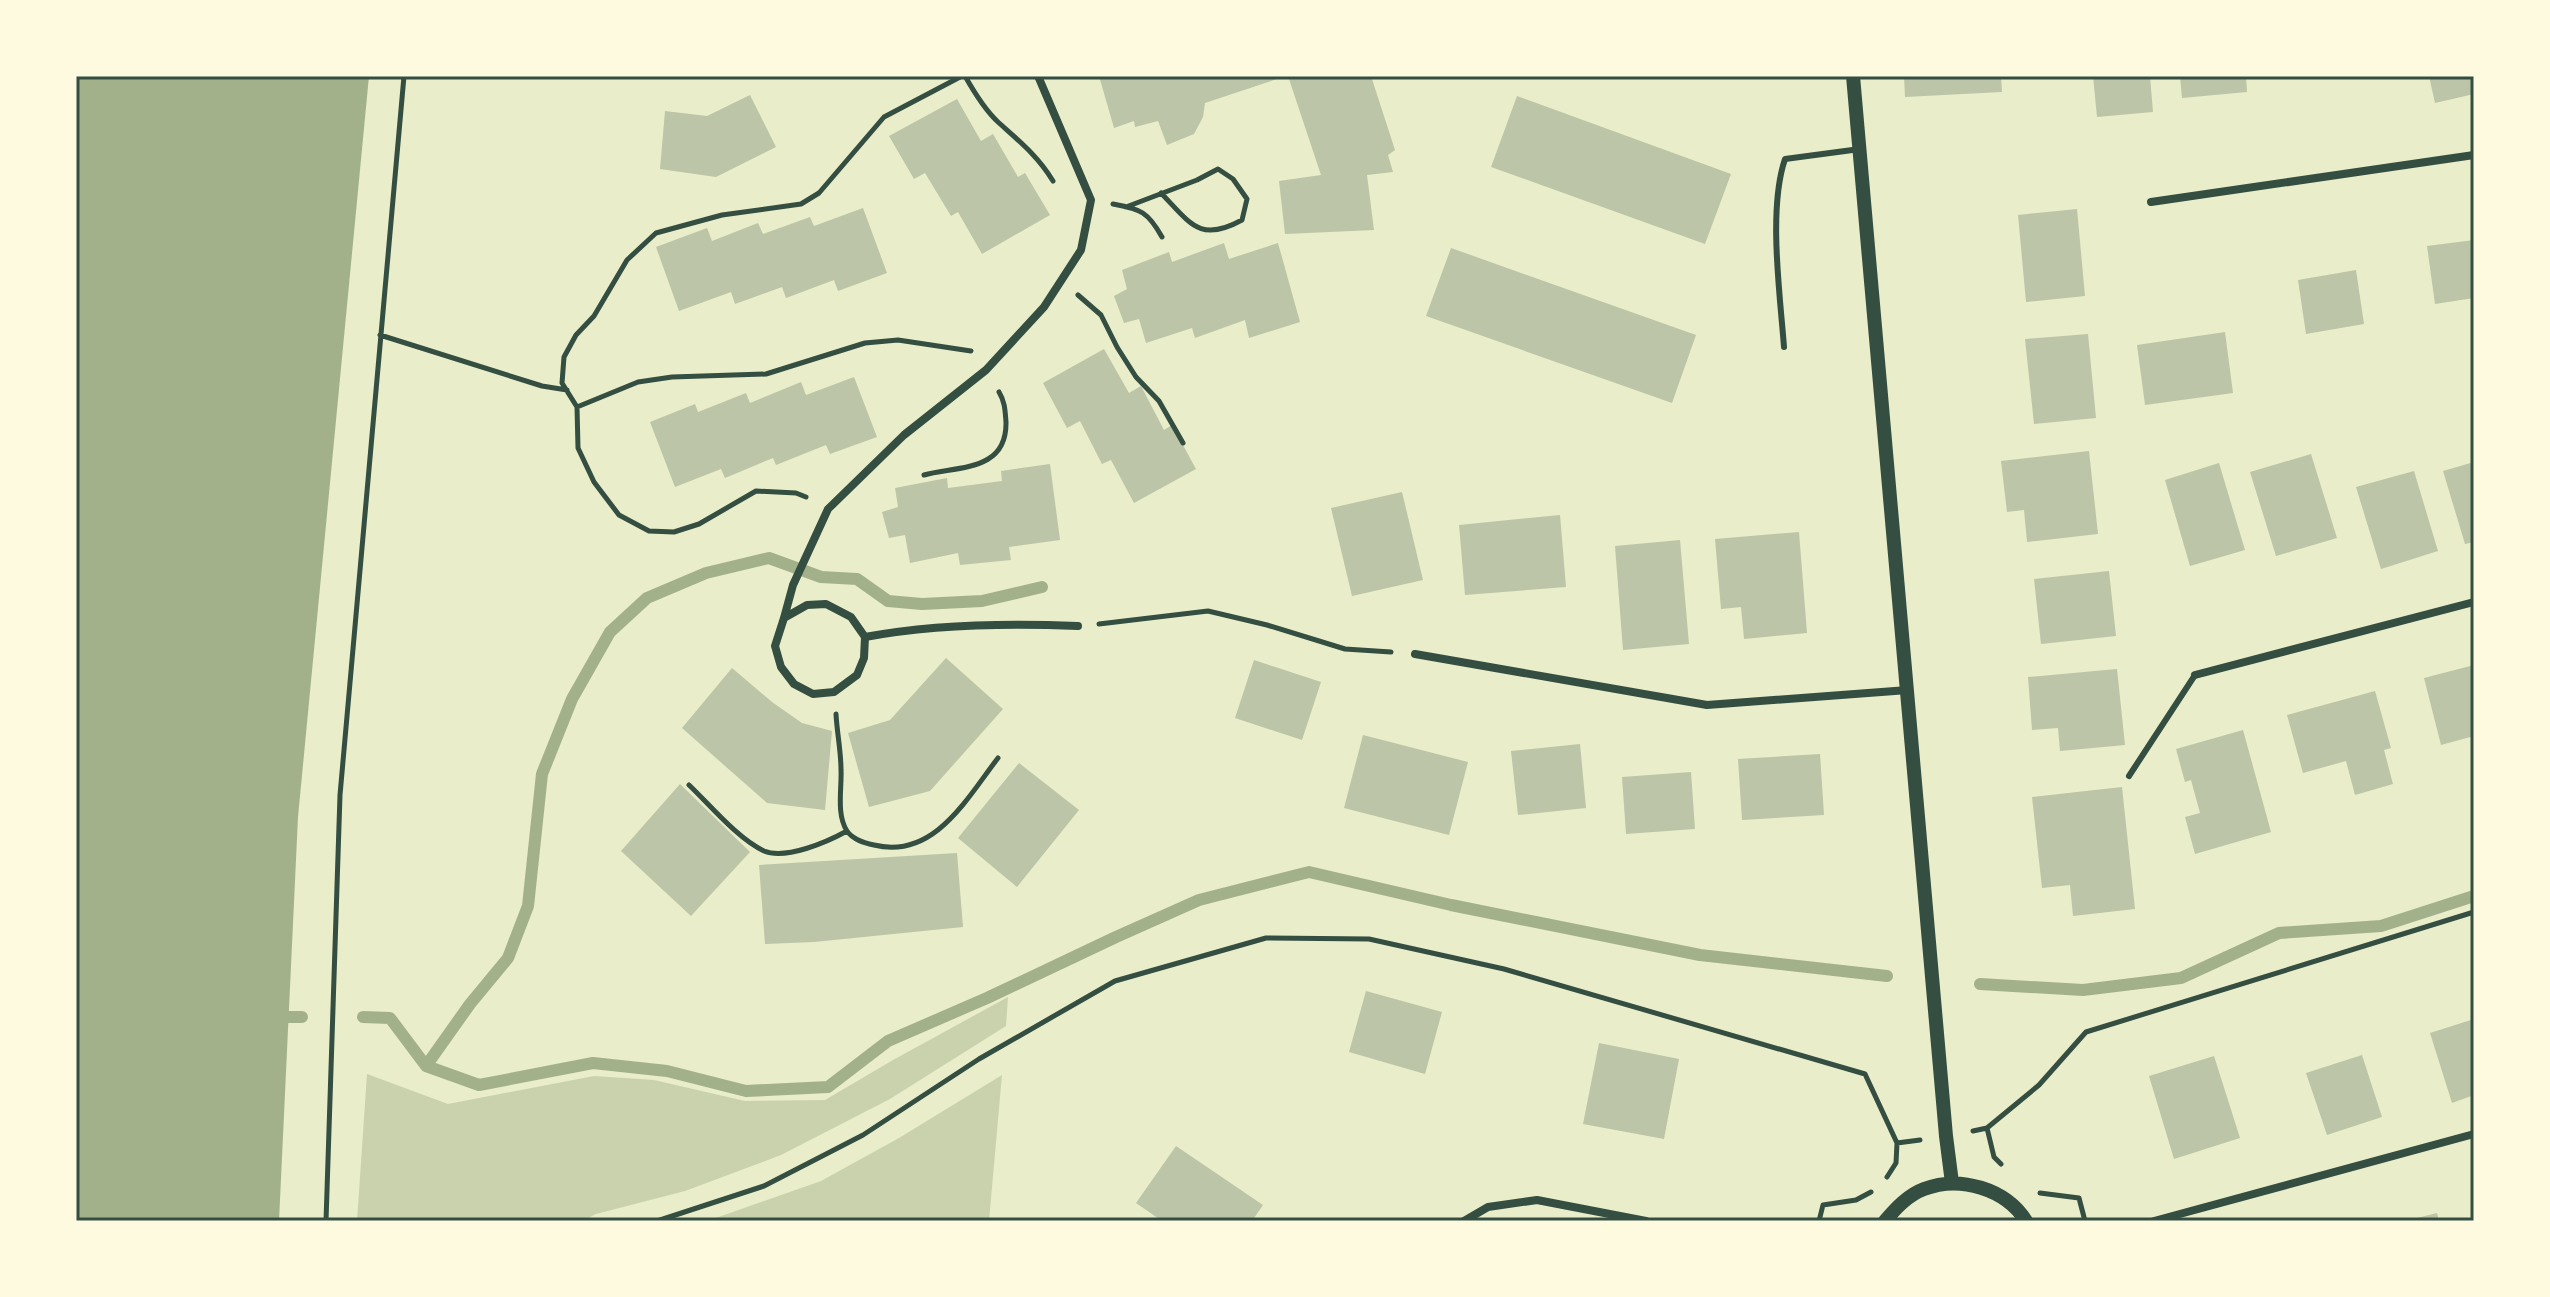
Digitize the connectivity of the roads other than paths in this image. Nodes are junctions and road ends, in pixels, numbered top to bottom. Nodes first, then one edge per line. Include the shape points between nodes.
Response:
1 (1038, 76) edge
2 (1853, 76) edge
3 (1860, 149) junction
4 (2474, 155) edge
5 (2151, 202) dead end
6 (1784, 347) dead end
7 (2474, 602) edge
8 (784, 618) junction
9 (1078, 626) road end
10 (865, 637) junction
11 (1415, 654) road end
12 (2195, 675) joint
13 (1908, 690) junction
14 (2129, 776) dead end
15 (2474, 1134) edge
16 (1952, 1183) junction
17 (1464, 1221) edge
18 (1646, 1221) edge
19 (1885, 1221) edge
20 (2026, 1221) edge
21 (2154, 1221) edge

1 - 8 street via 1091,200 1081,250 1044,307 986,370 904,435 828,509 793,585
2 - 3 street
3 - 6 lane via 1785,159 1777,235
3 - 13 street
4 - 5 street
7 - 12 street
8 - 10 street via 807,605 826,604 851,617
8 - 10 street via 775,646 781,667 794,684 813,694 834,692 857,675
9 - 10 street via 906,629
11 - 13 street via 1707,705
12 - 14 lane
13 - 16 street
15 - 21 street
16 - 19 street via 1924,1189 1900,1203
16 - 20 street via 1988,1189 2019,1209
17 - 18 street via 1488,1207 1537,1200

